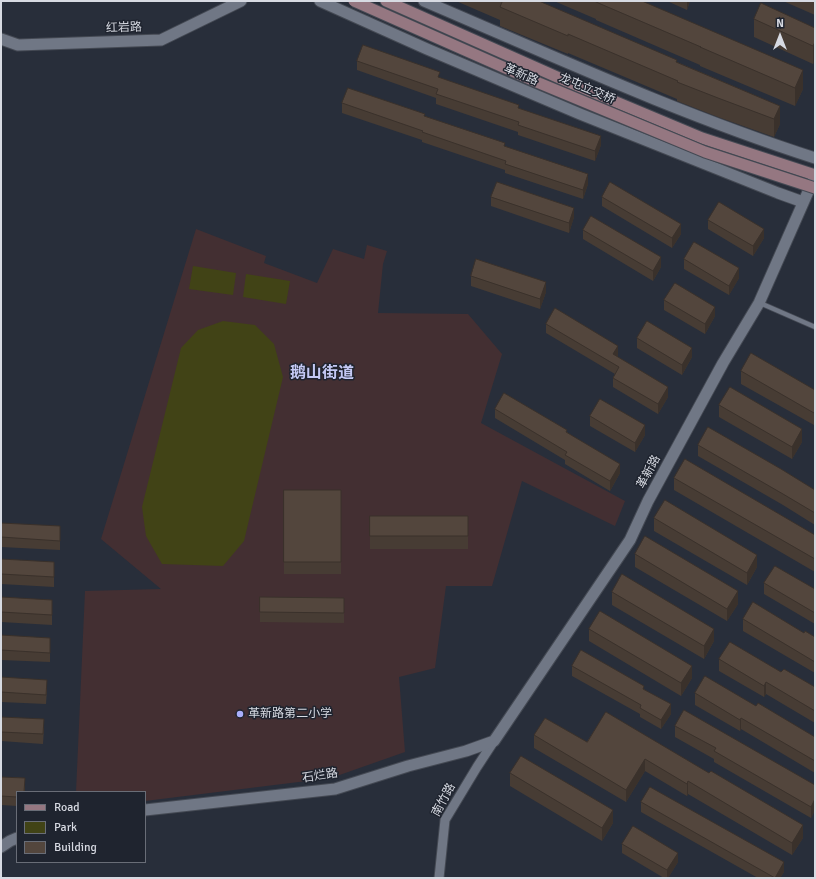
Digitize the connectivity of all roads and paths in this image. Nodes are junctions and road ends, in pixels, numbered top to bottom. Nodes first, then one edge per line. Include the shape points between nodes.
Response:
1 (241, 1) edge
2 (320, 1) edge
3 (354, 1) edge
4 (386, 1) edge
5 (424, 1) edge
6 (1, 38) edge
7 (815, 158) edge
8 (815, 175) edge
9 (815, 188) edge
10 (803, 202) junction
11 (759, 303) junction
12 (815, 327) edge
13 (494, 741) junction
14 (146, 810) edge
15 (16, 838) edge
16 (1, 847) edge
17 (439, 878) edge

1 - 6 street, 红岩路 via 161,40 18,45
2 - 10 street, 革新路 via 580,114
3 - 9 main road, 龙屯立交桥, bridge via 539,83 705,152
4 - 8 main road, 龙屯立交桥 via 702,138
5 - 7 street via 665,104
8 - 10 street, 革新路
10 - 11 street, 革新路
11 - 12 lane
11 - 13 street, 革新路 via 715,377 648,501 630,540
13 - 14 street, 石烂路 via 335,789
13 - 17 street, 南竹路 via 444,820
15 - 16 street

